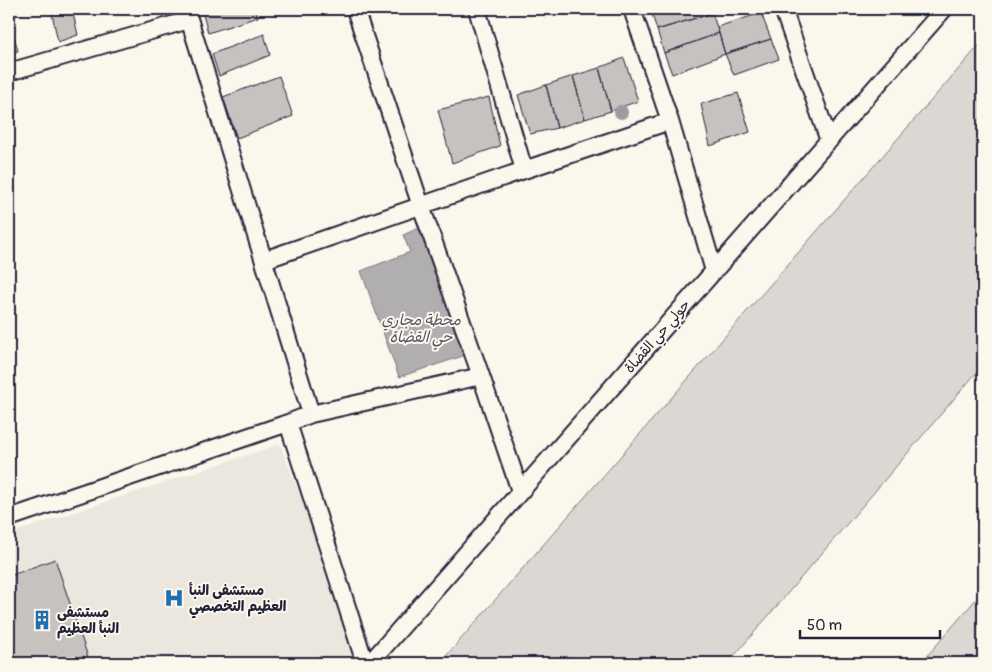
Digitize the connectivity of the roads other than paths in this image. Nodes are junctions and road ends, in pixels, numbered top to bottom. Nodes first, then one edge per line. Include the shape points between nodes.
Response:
1 (355, 9) edge
2 (477, 9) edge
3 (632, 9) edge
4 (783, 9) edge
5 (942, 10) edge
6 (188, 14) edge
7 (9, 72) edge
8 (670, 121) junction
9 (828, 141) junction
10 (524, 170) junction
11 (421, 206) junction
12 (264, 260) junction
13 (714, 270) junction
14 (481, 376) junction
15 (311, 414) junction
16 (288, 423) junction
17 (520, 491) junction
18 (9, 518) edge
19 (365, 663) edge
20 (370, 663) edge

1 - 11 street
2 - 10 street
3 - 8 street
4 - 9 street
5 - 9 street, حولي حي القضاة
6 - 7 street
6 - 12 street
8 - 10 street
8 - 13 street
9 - 13 street, حولي حي القضاة
10 - 11 street
11 - 12 street
11 - 14 street
12 - 15 street
13 - 17 street, حولي حي القضاة
14 - 15 street
14 - 17 street
15 - 16 street
16 - 18 street
16 - 19 street
17 - 20 street, حولي حي القضاة

